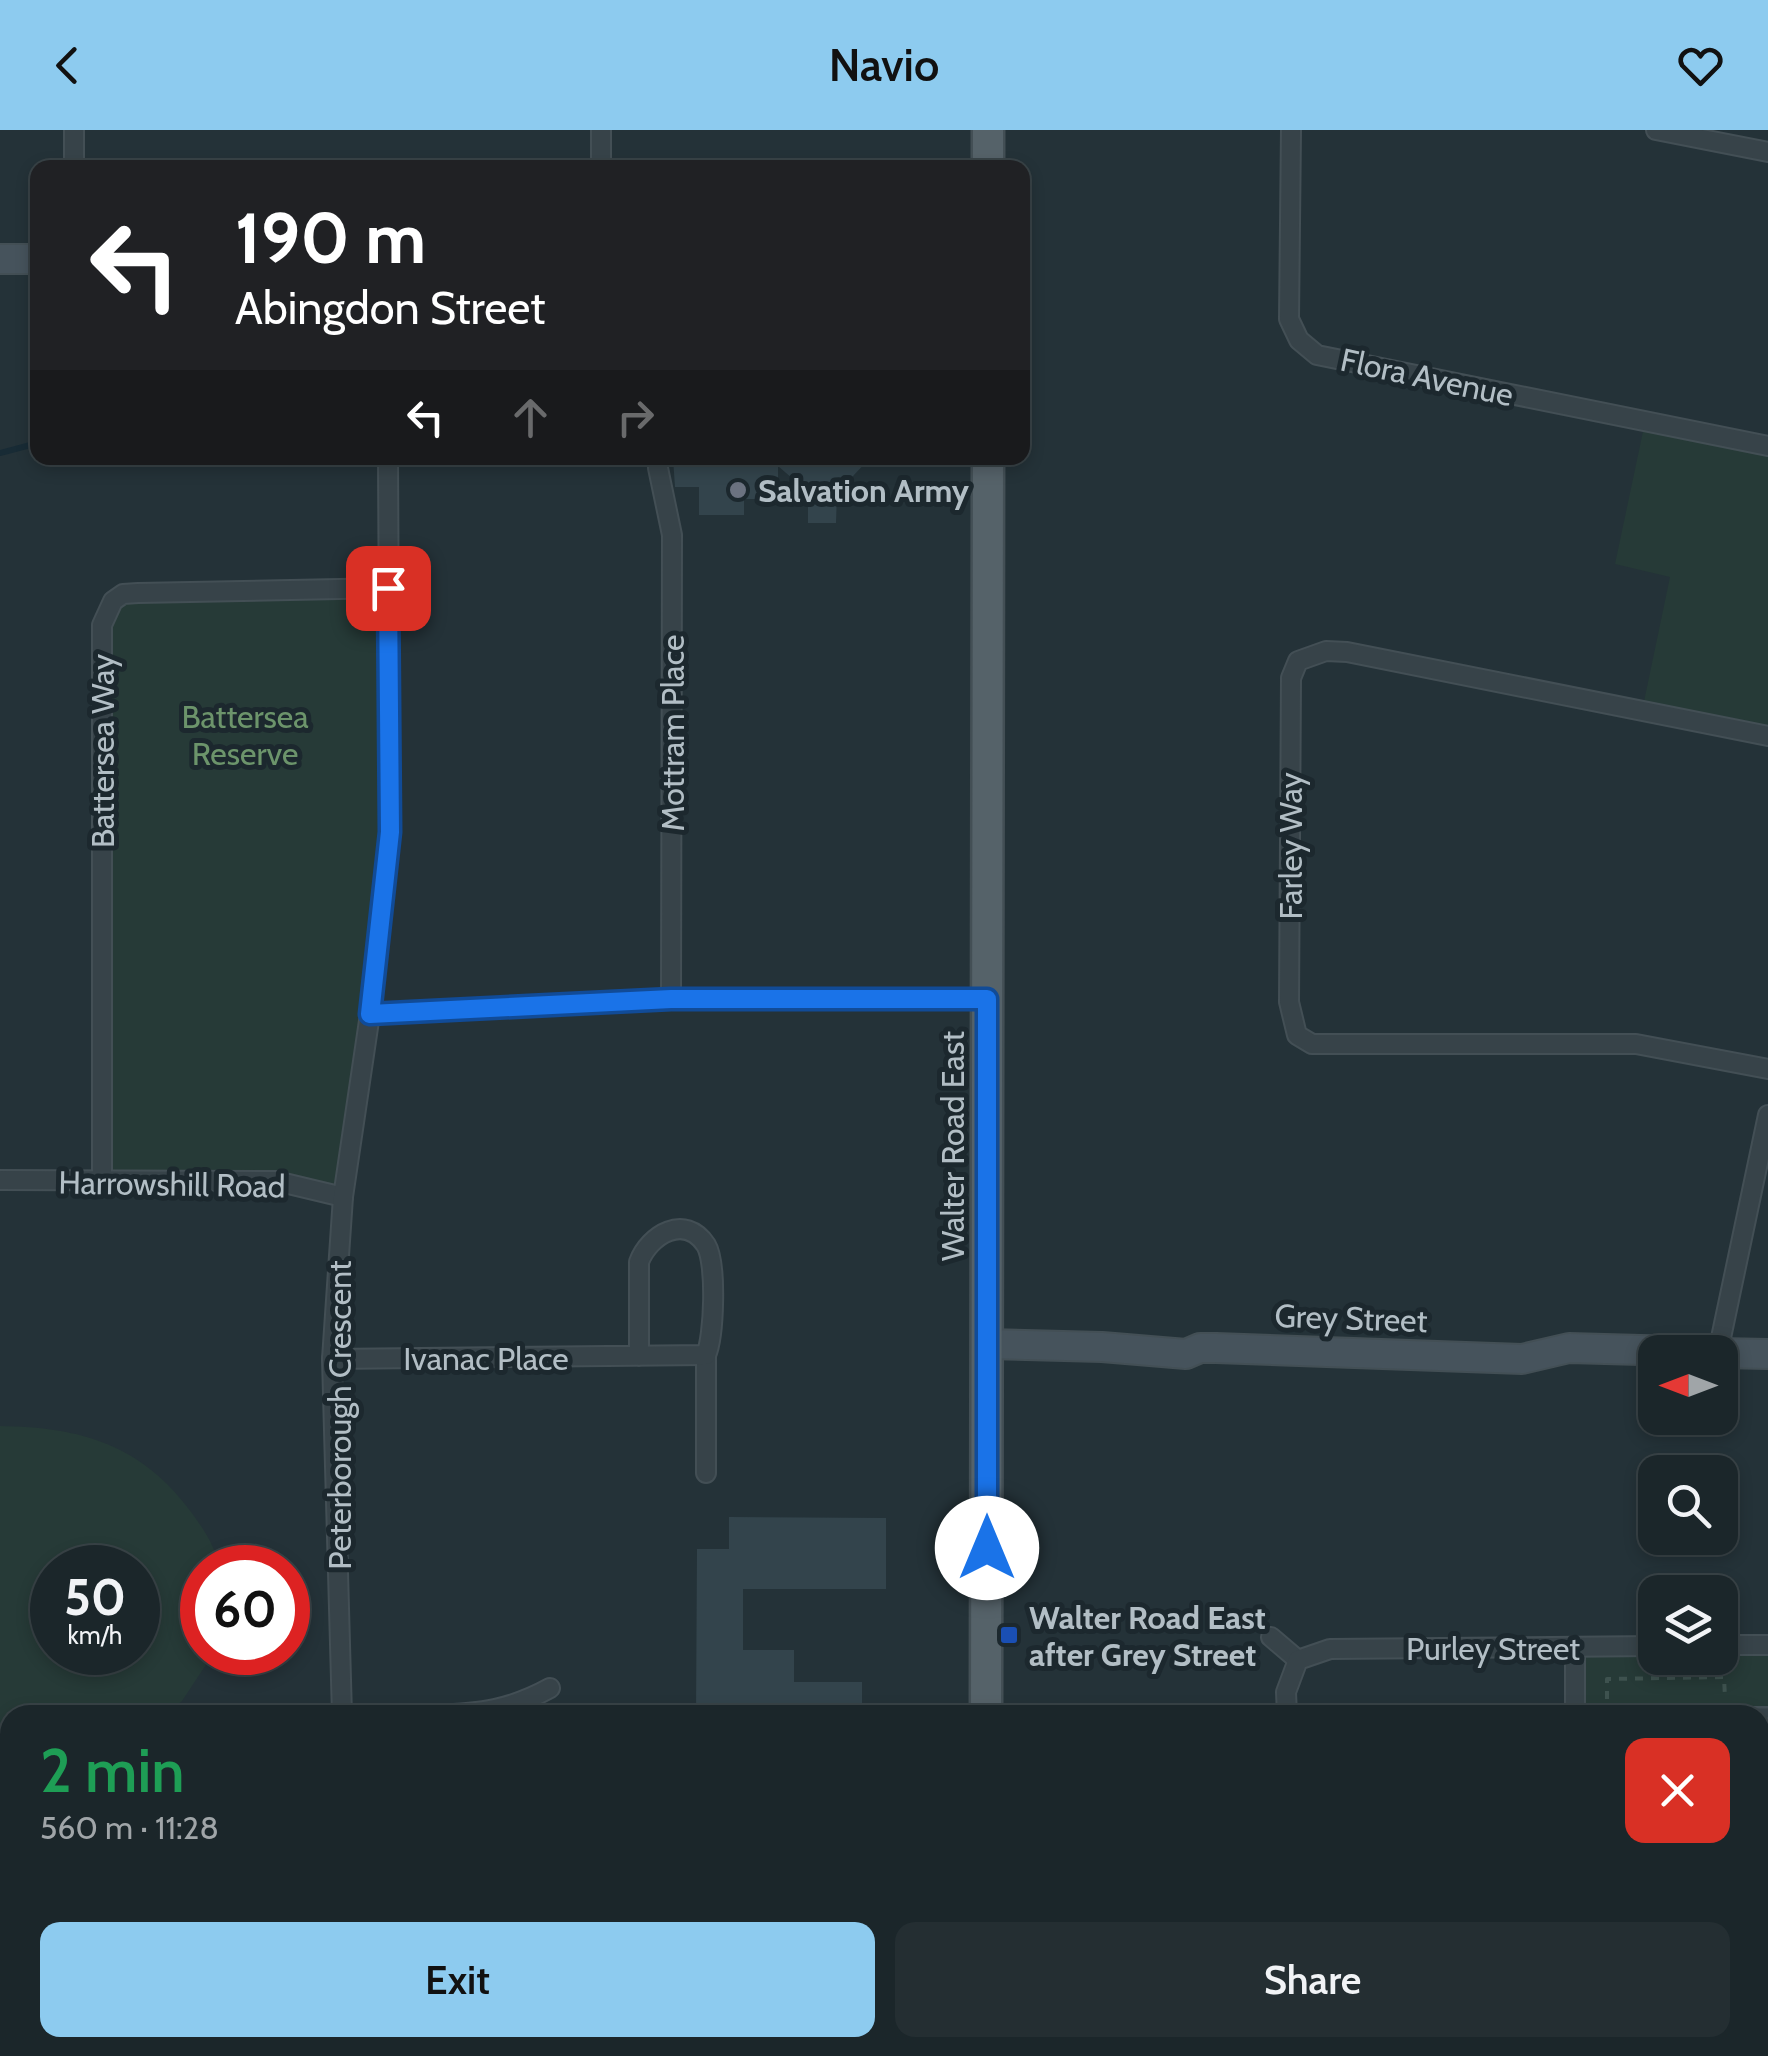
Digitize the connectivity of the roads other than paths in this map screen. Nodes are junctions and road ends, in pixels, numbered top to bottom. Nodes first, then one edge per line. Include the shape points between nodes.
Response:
1 (74, 130) edge
2 (601, 130) edge
3 (988, 130) edge
4 (1291, 130) edge
5 (1656, 130) edge
6 (1768, 152) edge
7 (74, 160) edge
8 (601, 160) edge
9 (988, 160) edge
10 (0, 259) edge
11 (30, 259) edge
12 (1768, 446) edge
13 (388, 465) edge
14 (988, 465) edge
15 (658, 468) dead end
16 (388, 588) junction
17 (1768, 736) edge
18 (671, 999) junction
19 (987, 999) junction
20 (370, 1014) junction
21 (1768, 1070) edge
22 (1768, 1115) edge
23 (0, 1180) edge
24 (102, 1181) junction
25 (342, 1197) junction
26 (1721, 1335) edge
27 (987, 1344) junction
28 (1638, 1350) edge
29 (1738, 1353) edge
30 (1768, 1354) edge
31 (706, 1355) junction
32 (639, 1356) junction
33 (332, 1358) junction
34 (706, 1473) dead end
35 (1270, 1637) dead end
36 (1768, 1644) edge
37 (1738, 1645) edge
38 (1638, 1646) edge
39 (1575, 1648) junction
40 (1298, 1660) junction
41 (550, 1688) dead end
42 (342, 1705) edge
43 (520, 1705) edge
44 (986, 1705) edge
45 (1286, 1705) edge
46 (1575, 1705) edge

1 - 7 street
2 - 8 street
3 - 9 main road
4 - 12 street, Flora Avenue via 1289,319 1306,348
5 - 6 street
10 - 11 street
13 - 16 street, Peterborough Crescent
14 - 19 main road, Walter Road East
15 - 18 street, Mottram Place via 672,535
16 - 20 street, Peterborough Crescent via 390,832
16 - 24 street, Battersea Way via 138,592 123,594 107,611
17 - 21 street, Farley Way via 1348,652 1298,660 1291,678 1289,1002 1297,1035 1312,1044 1636,1044
18 - 19 street
18 - 20 street
19 - 27 main road, Walter Road East
20 - 25 street, Peterborough Crescent
22 - 26 street
23 - 24 street, Harrowshill Road
24 - 25 street, Harrowshill Road via 276,1181
25 - 33 street, Peterborough Crescent
27 - 28 street, Grey Street via 1522,1359 1569,1348
27 - 44 main road, Walter Road East
29 - 30 street, Grey Street
31 - 32 street, Ivanac Place
31 - 32 street via 711,1260 698,1237 672,1229 650,1242 639,1262
31 - 34 street
32 - 33 street, Ivanac Place
33 - 42 street, Peterborough Crescent
35 - 40 street
36 - 37 street
38 - 39 street, Purley Street
39 - 40 street, Purley Street via 1330,1648
39 - 46 street
40 - 45 street
41 - 43 street

